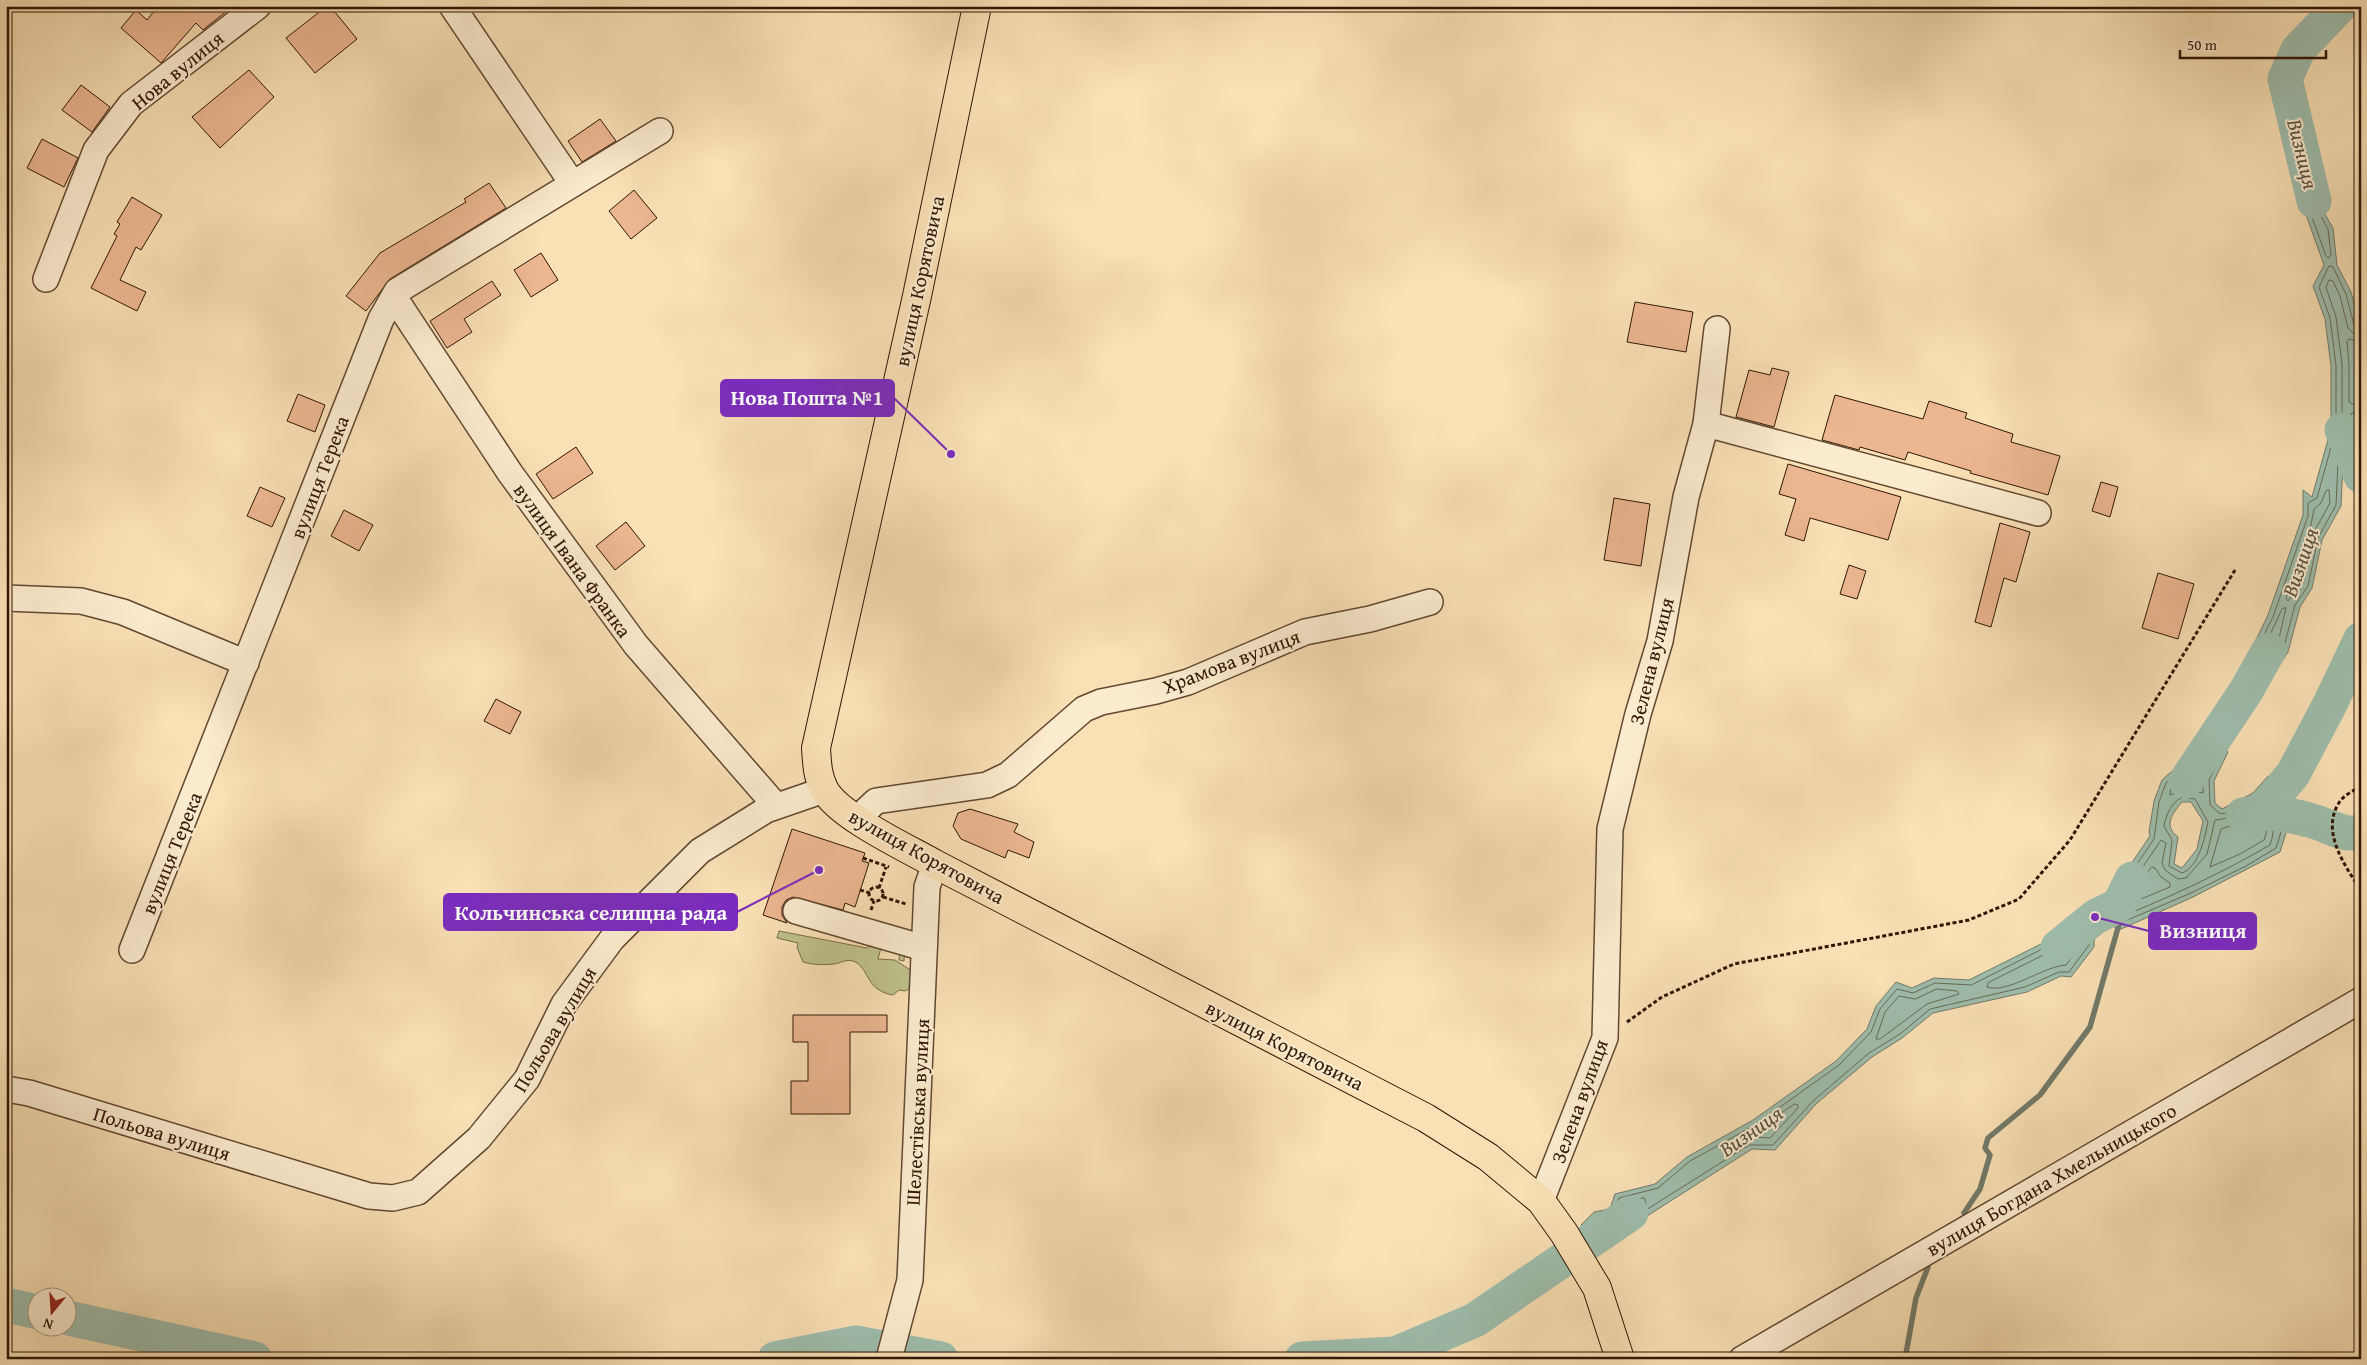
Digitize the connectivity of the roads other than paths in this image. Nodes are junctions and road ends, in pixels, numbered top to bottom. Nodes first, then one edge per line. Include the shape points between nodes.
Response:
1 (258, 6) edge
2 (452, 6) edge
3 (977, 6) edge
4 (660, 131) dead end
5 (572, 183) junction
6 (46, 279) dead end
7 (394, 297) junction
8 (1717, 329) dead end
9 (1706, 424) junction
10 (2038, 513) dead end
11 (6, 598) edge
12 (1430, 602) dead end
13 (246, 663) junction
14 (824, 790) junction
15 (776, 806) junction
16 (857, 820) junction
17 (935, 864) junction
18 (796, 911) dead end
19 (913, 945) junction
20 (132, 950) dead end
21 (2361, 1000) edge
22 (6, 1089) edge
23 (1541, 1201) junction
24 (889, 1359) edge
25 (1620, 1359) edge
26 (1742, 1359) edge

1 - 6 street, Нова вулиця via 131,104 96,150
2 - 5 street
3 - 14 main road, вулиця Корятовича via 917,296 816,748 817,767
4 - 5 street, вулиця Терека
5 - 7 street, вулиця Терека via 397,291
7 - 13 street, вулиця Терека via 381,319
7 - 15 street, вулиця Івана Франка via 510,473 636,645
8 - 9 street, Зелена вулиця
9 - 10 street
9 - 23 street, Зелена вулиця via 1686,497 1660,641 1610,828 1604,1038
11 - 13 street via 81,601 122,612
12 - 16 street, Храмова вулиця via 1370,619 1304,632 1188,682 1093,705 1066,723 1008,775 972,788 876,801
13 - 20 street, вулиця Терека
14 - 15 street, Польова вулиця
14 - 16 main road, вулиця Корятовича
15 - 22 street, Польова вулиця via 700,851 612,939 564,1004 527,1079 479,1138 418,1192 393,1198 369,1196 29,1093
16 - 17 main road, вулиця Корятовича
17 - 19 street, Шелестівська вулиця
17 - 23 main road, вулиця Корятовича via 1426,1118 1488,1157
18 - 19 street
19 - 24 street, Шелестівська вулиця via 910,1280
21 - 26 street, вулиця Богдана Хмельницького
23 - 25 main road, вулиця Корятовича via 1597,1288

